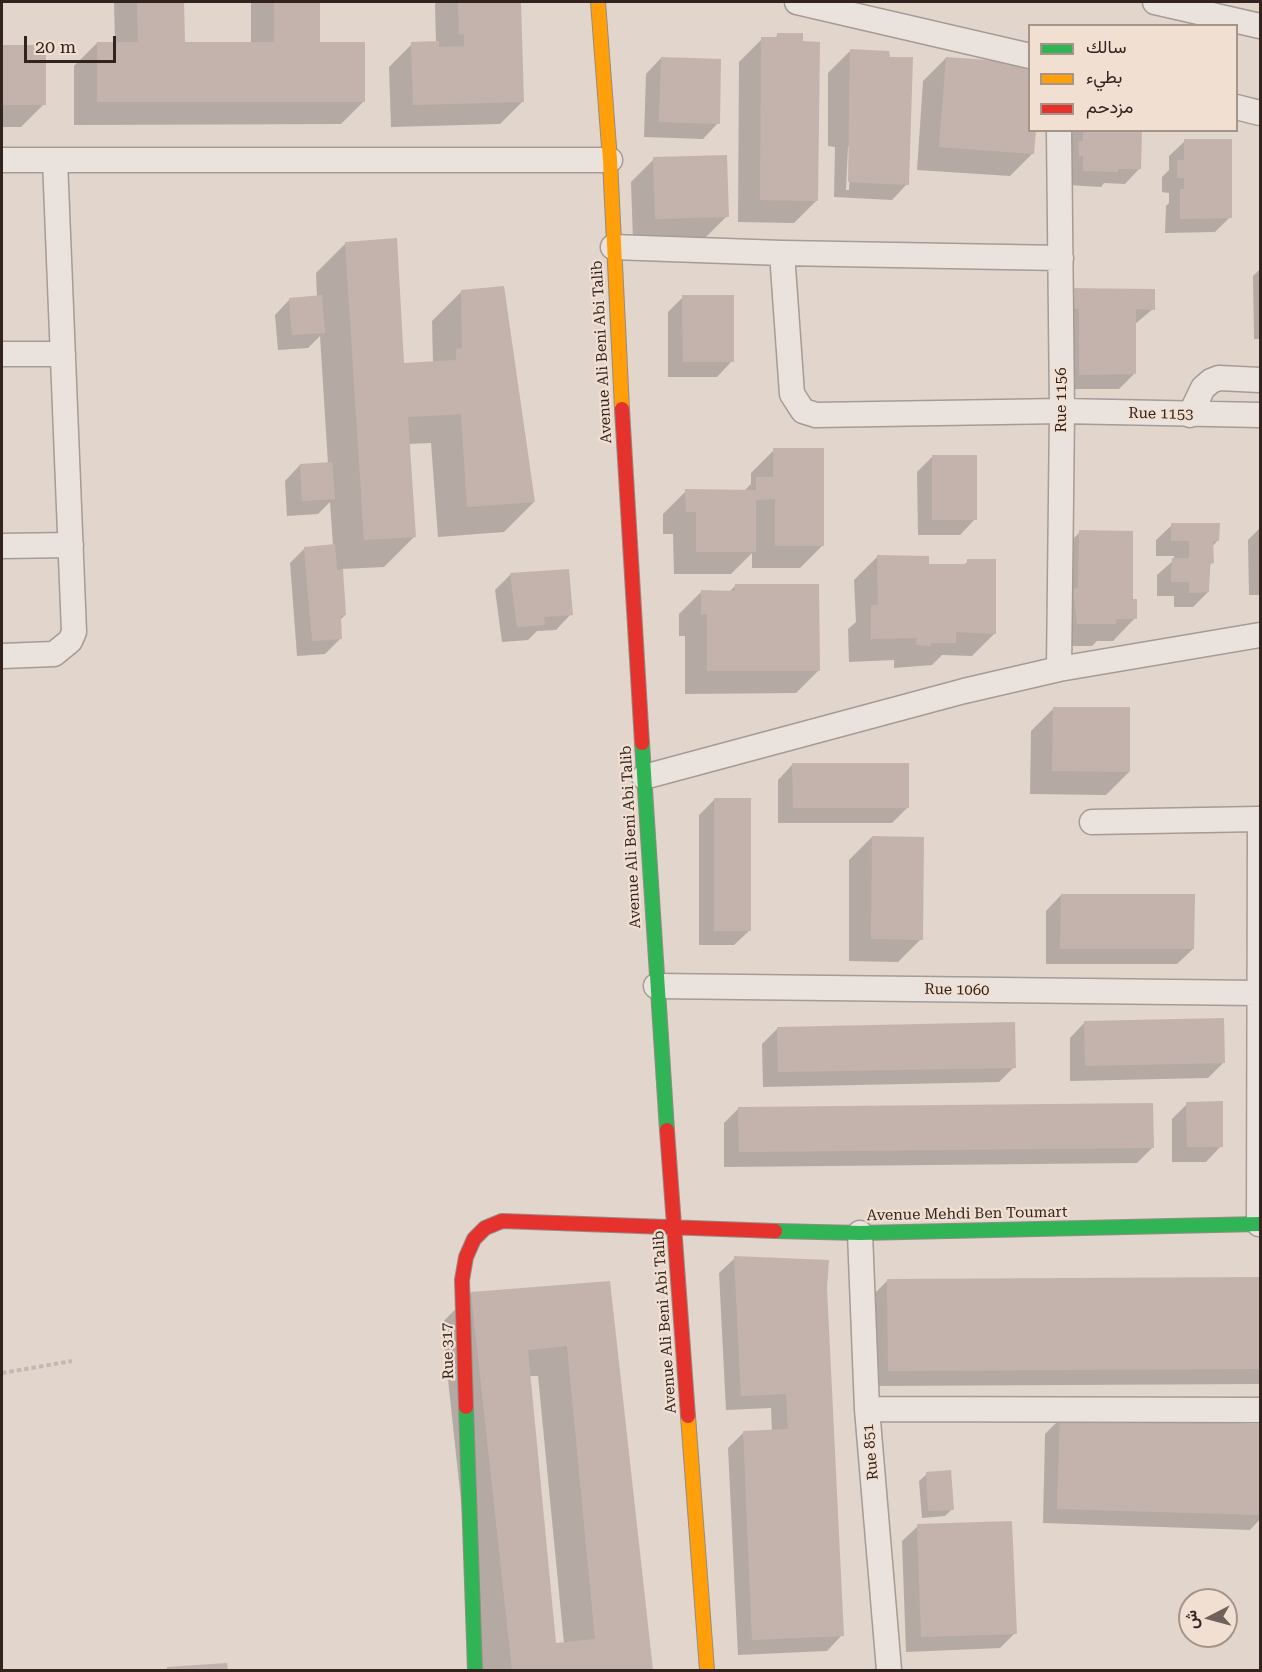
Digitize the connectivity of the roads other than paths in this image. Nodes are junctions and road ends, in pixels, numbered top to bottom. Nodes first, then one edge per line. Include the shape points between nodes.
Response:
1 (598, 2) edge
2 (797, 2) edge
3 (1155, 2) edge
4 (1260, 26) edge
5 (1028, 56) edge
6 (1238, 108) edge
7 (1260, 113) edge
8 (1059, 132) edge
9 (2, 160) edge
10 (55, 160) junction
11 (610, 160) junction
12 (613, 247) junction
13 (782, 253) junction
14 (1061, 258) junction
15 (2, 354) edge
16 (63, 354) junction
17 (1260, 380) edge
18 (1062, 411) junction
19 (1190, 415) junction
20 (1260, 415) edge
21 (71, 545) junction
22 (2, 546) edge
23 (1260, 635) edge
24 (2, 656) edge
25 (1059, 669) junction
26 (644, 777) junction
27 (1260, 819) edge
28 (1092, 822) dead end
29 (656, 986) junction
30 (1258, 993) junction
31 (1260, 1224) edge
32 (674, 1229) junction
33 (860, 1233) junction
34 (867, 1408) junction
35 (1260, 1410) edge
36 (475, 1671) edge
37 (707, 1671) edge
38 (889, 1671) edge

1 - 11 street, Avenue Ali Beni Abi Talib
2 - 5 street
3 - 4 street
6 - 7 street
8 - 14 street, Rue 1156
9 - 10 street
10 - 11 street
10 - 16 street
11 - 12 street, Avenue Ali Beni Abi Talib
12 - 13 street
12 - 26 street, Avenue Ali Beni Abi Talib
13 - 14 street
13 - 18 street, Rue 1153 via 792,394 803,411 816,415
14 - 18 street, Rue 1156
15 - 16 street
16 - 21 street
17 - 19 street via 1211,381 1203,388
18 - 19 street, Rue 1153
18 - 25 street, Rue 1156
19 - 20 street, Rue 1153
21 - 22 street
21 - 24 street via 74,621 70,641 54,654
23 - 25 street
25 - 26 street
26 - 29 street, Avenue Ali Beni Abi Talib
27 - 28 street
27 - 30 street
29 - 30 street, Rue 1060
29 - 32 street, Avenue Ali Beni Abi Talib
30 - 31 street
31 - 33 street, Avenue Mehdi Ben Toumart
32 - 33 street, Avenue Mehdi Ben Toumart
32 - 36 street, Rue 317 via 502,1221 485,1228 474,1239 462,1280
32 - 37 street, Avenue Ali Beni Abi Talib
33 - 34 street, Rue 851
34 - 35 street
34 - 38 street, Rue 851

